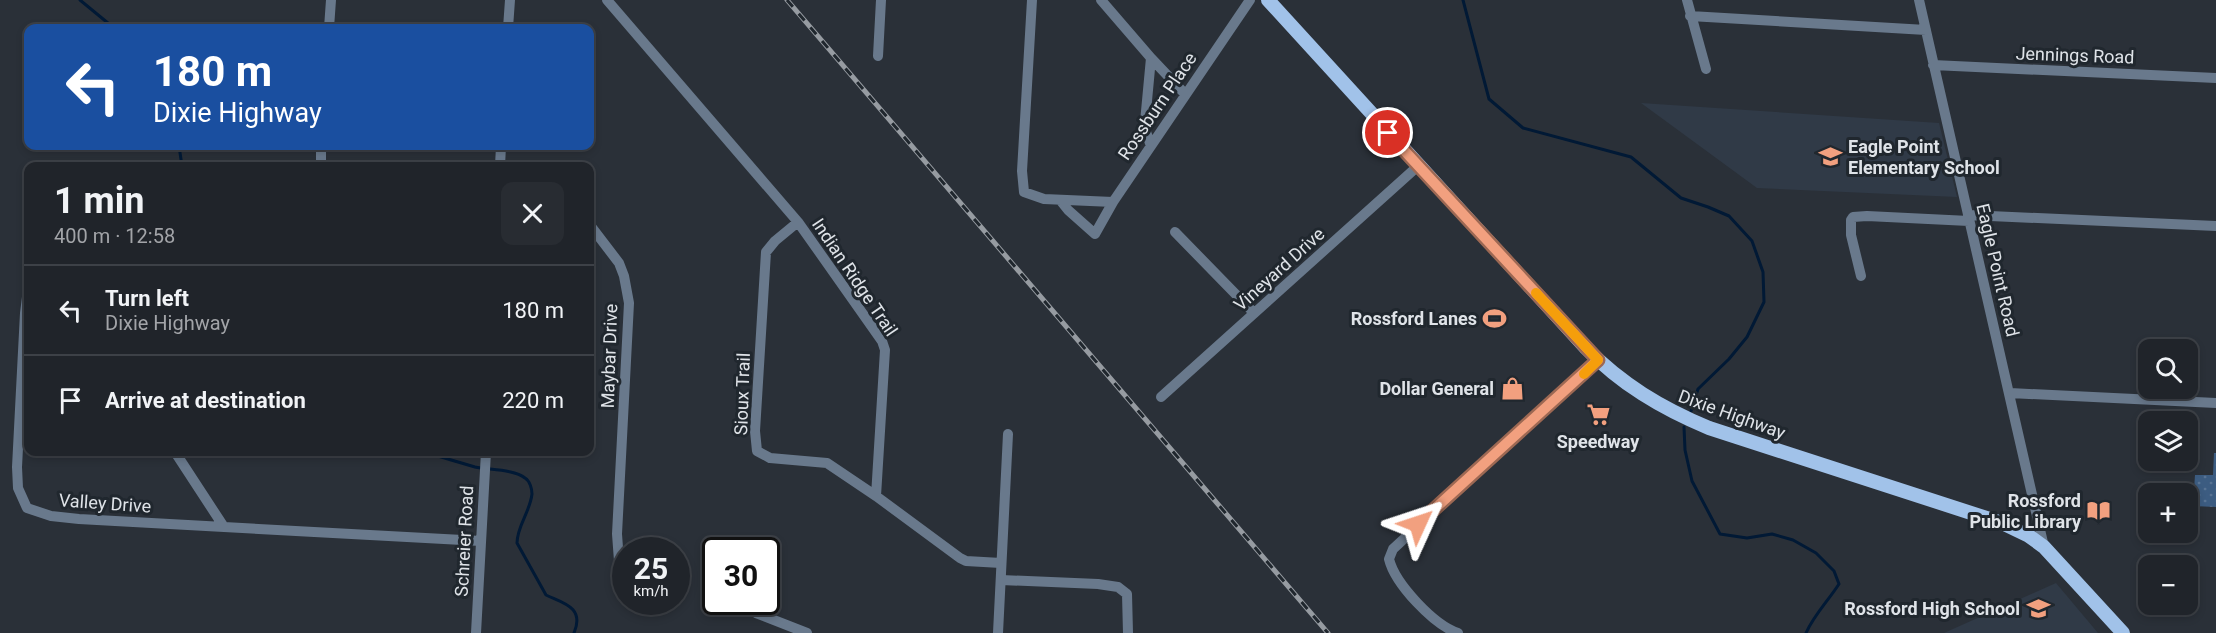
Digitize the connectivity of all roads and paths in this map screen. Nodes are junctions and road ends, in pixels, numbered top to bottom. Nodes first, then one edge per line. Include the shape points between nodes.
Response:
1 (331, 0) edge
2 (510, 0) edge
3 (607, 0) edge
4 (881, 0) edge
5 (1032, 0) edge
6 (1101, 0) edge
7 (1250, 0) edge
8 (1268, 0) edge
9 (1687, 0) edge
10 (1919, 0) edge
11 (1690, 16) junction
12 (329, 24) edge
13 (508, 24) edge
14 (1926, 30) junction
15 (878, 56) dead end
16 (1151, 58) junction
17 (1933, 65) junction
18 (1706, 69) dead end
19 (2216, 78) edge
20 (1185, 94) junction
21 (1151, 146) junction
22 (1418, 166) junction
23 (1060, 200) junction
24 (1113, 202) junction
25 (1968, 218) junction
26 (798, 222) junction
27 (2216, 226) edge
28 (594, 230) edge
29 (1175, 232) dead end
30 (1861, 276) dead end
31 (1254, 314) junction
32 (24, 332) edge
33 (1598, 360) junction
34 (2010, 393) junction
35 (1161, 397) dead end
36 (2216, 404) edge
37 (1008, 434) dead end
38 (178, 456) edge
39 (486, 456) edge
40 (876, 496) junction
41 (224, 527) junction
42 (617, 537) edge
43 (481, 541) junction
44 (2044, 547) junction
45 (1001, 563) junction
46 (1001, 580) junction
47 (763, 615) edge
48 (476, 633) edge
49 (807, 633) edge
50 (998, 633) edge
51 (1128, 633) edge
52 (1458, 633) edge
53 (2123, 633) edge

1 - 12 street
2 - 13 street
3 - 26 street, Indian Ridge Trail
4 - 15 street
5 - 23 street via 1022,184 1024,192 1030,195
6 - 16 street
7 - 20 street, Rossburn Place
8 - 22 main road, Dixie Highway
9 - 11 street
10 - 14 street, Eagle Point Road
11 - 14 street
11 - 18 street
14 - 17 street, Eagle Point Road
16 - 20 street
16 - 21 street via 1145,122
17 - 19 street, Jennings Road
17 - 25 street, Eagle Point Road
20 - 21 street, Rossburn Place
21 - 24 street, Rossburn Place
22 - 31 street, Vineyard Drive
22 - 33 main road, Dixie Highway
23 - 24 street
23 - 24 street, Rossburn Place via 1095,234
25 - 27 street
25 - 30 street via 1853,217 1851,235
25 - 34 street, Eagle Point Road
26 - 40 street, Indian Ridge Trail via 875,329 885,350
26 - 40 street, Sioux Trail via 766,252 757,451 770,458 827,463
28 - 42 street, Maybar Drive via 616,257 627,290
29 - 31 street
31 - 35 street, Vineyard Drive
32 - 41 street, Valley Drive via 17,467 18,488 27,508 79,519
33 - 44 main road, Dixie Highway via 1641,394 1709,428 2002,524
33 - 52 street via 1393,549 1389,559 1397,578 1440,623
34 - 36 street
34 - 44 street, Eagle Point Road
37 - 45 street
38 - 41 street
39 - 43 street, Schreier Road
40 - 45 street via 960,558
41 - 43 street, Valley Drive
43 - 48 street, Schreier Road
44 - 53 main road, Dixie Highway
45 - 46 street
46 - 50 street
46 - 51 street via 1118,588 1127,594
47 - 49 street

